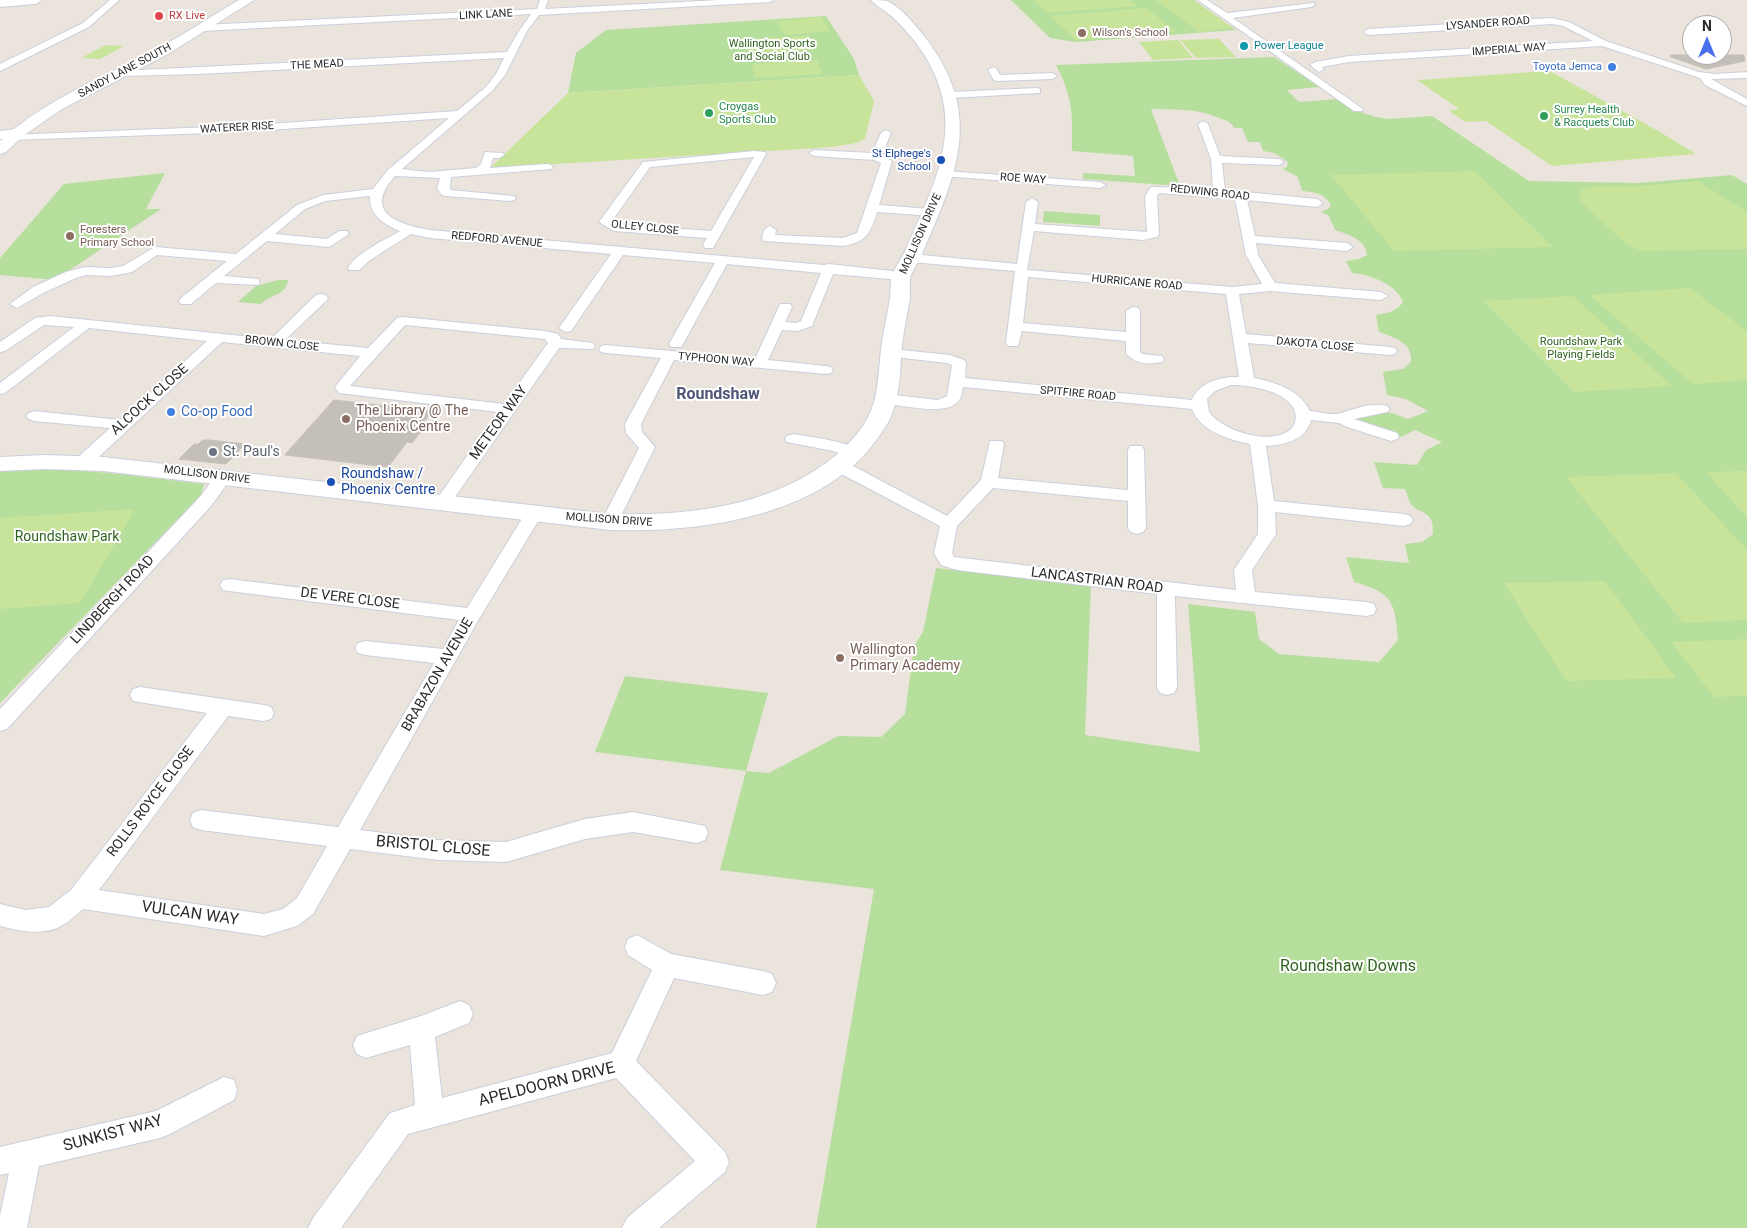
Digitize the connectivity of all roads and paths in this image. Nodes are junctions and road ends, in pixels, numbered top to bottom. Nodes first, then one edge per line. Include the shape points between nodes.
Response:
1 (36, 0) edge
2 (115, 0) edge
3 (248, 0) edge
4 (544, 0) edge
5 (770, 0) edge
6 (877, 0) edge
7 (1202, 0) edge
8 (0, 3) edge
9 (1311, 5) dead end
10 (536, 13) junction
11 (1226, 16) junction
12 (202, 28) junction
13 (1368, 32) dead end
14 (1603, 43) junction
15 (511, 55) junction
16 (0, 68) edge
17 (1319, 69) dead end
18 (122, 72) junction
19 (1747, 74) edge
20 (1052, 76) dead end
21 (1704, 76) junction
22 (945, 80) junction
23 (1037, 91) dead end
24 (1004, 92) junction
25 (1747, 103) edge
26 (1358, 109) dead end
27 (461, 114) junction
28 (1203, 124) dead end
29 (886, 133) dead end
30 (5, 137) edge
31 (814, 152) dead end
32 (499, 155) dead end
33 (876, 157) junction
34 (1216, 159) junction
35 (1279, 162) dead end
36 (547, 167) dead end
37 (480, 171) junction
38 (392, 172) junction
39 (446, 174) junction
40 (946, 174) junction
41 (1100, 185) dead end
42 (376, 192) junction
43 (1220, 193) junction
44 (1238, 196) junction
45 (510, 198) dead end
46 (1032, 202) dead end
47 (1317, 203) dead end
48 (872, 208) junction
49 (930, 213) junction
50 (1028, 227) junction
51 (408, 230) junction
52 (770, 230) dead end
53 (342, 234) dead end
54 (715, 235) junction
55 (262, 237) junction
56 (1248, 239) junction
57 (531, 244) joint
58 (1347, 247) dead end
59 (155, 250) joint
60 (619, 250) junction
61 (702, 257) junction
62 (237, 258) junction
63 (724, 259) junction
64 (906, 266) junction
65 (354, 267) dead end
66 (830, 268) junction
67 (1021, 271) junction
68 (212, 279) junction
69 (252, 282) dead end
70 (1270, 287) junction
71 (1232, 291) junction
72 (1381, 296) dead end
73 (321, 298) dead end
74 (186, 301) dead end
75 (17, 304) dead end
76 (785, 307) dead end
77 (1133, 311) dead end
78 (86, 324) junction
79 (777, 326) junction
80 (1015, 326) junction
81 (566, 328) dead end
82 (1133, 337) junction
83 (218, 338) junction
84 (1240, 338) junction
85 (274, 343) junction
86 (555, 343) junction
87 (1013, 343) dead end
88 (588, 346) dead end
89 (0, 348) edge
90 (606, 349) dead end
91 (673, 350) junction
92 (1390, 351) dead end
93 (371, 353) junction
94 (891, 353) junction
95 (763, 357) dead end
96 (1157, 360) dead end
97 (826, 370) dead end
98 (1247, 381) junction
99 (957, 382) junction
100 (0, 390) edge
101 (886, 399) junction
102 (1199, 405) junction
103 (509, 408) junction
104 (1382, 409) dead end
105 (1304, 415) junction
106 (34, 416) dead end
107 (1343, 419) junction
108 (122, 425) junction
109 (1391, 436) dead end
110 (793, 439) dead end
111 (1257, 441) junction
112 (996, 444) dead end
113 (1136, 450) dead end
114 (845, 459) junction
115 (82, 463) junction
116 (0, 464) edge
117 (224, 478) junction
118 (989, 482) junction
119 (1137, 496) junction
120 (442, 503) junction
121 (1266, 506) junction
122 (534, 513) junction
123 (1404, 520) dead end
124 (610, 522) junction
125 (949, 524) junction
126 (1137, 528) dead end
127 (229, 585) dead end
128 (1166, 589) junction
129 (1246, 598) junction
130 (1367, 609) dead end
131 (472, 615) junction
132 (365, 648) dead end
133 (448, 657) junction
134 (1167, 687) dead end
135 (140, 695) dead end
136 (223, 707) junction
137 (264, 713) dead end
138 (0, 723) edge
139 (201, 820) dead end
140 (697, 833) dead end
141 (345, 839) junction
142 (79, 898) junction
143 (0, 915) edge
144 (637, 947) dead end
145 (667, 965) junction
146 (763, 983) dead end
147 (460, 1014) dead end
148 (421, 1029) junction
149 (366, 1045) dead end
150 (621, 1064) junction
151 (224, 1090) dead end
152 (430, 1114) junction
153 (14, 1159) edge
154 (12, 1228) edge
155 (323, 1228) edge
156 (638, 1228) edge

1 - 8 main road
2 - 16 street via 84,27
3 - 12 main road, SANDY LANE SOUTH
4 - 10 street
5 - 10 street, LINK LANE
6 - 22 main road, MOLLISON DRIVE via 907,23
7 - 11 street
9 - 11 street
10 - 12 street, LINK LANE
10 - 15 street
11 - 26 street
12 - 18 main road, SANDY LANE SOUTH
13 - 14 street, LYSANDER ROAD via 1552,21 1566,24
14 - 17 street, IMPERIAL WAY via 1349,60 1315,65
14 - 21 street, IMPERIAL WAY
15 - 18 street, THE MEAD
15 - 27 street via 489,89
18 - 30 main road, SANDY LANE SOUTH
19 - 21 street, IMPERIAL WAY
20 - 24 street via 995,74
21 - 25 street, IMPERIAL WAY via 1708,83
22 - 24 street
22 - 40 main road, MOLLISON DRIVE via 954,115
23 - 24 street
27 - 30 street, WATERER RISE via 238,129
27 - 38 street
28 - 34 street
29 - 33 street
31 - 33 street
32 - 37 street via 489,154
33 - 48 street via 887,162
34 - 35 street
34 - 43 street
36 - 37 street
37 - 39 street
38 - 39 street
38 - 42 street
39 - 45 street via 443,188 446,193
40 - 41 street, ROE WAY
40 - 49 main road, MOLLISON DRIVE
42 - 51 street, REDFORD AVENUE via 375,205 380,214
42 - 55 street via 334,196 301,206
43 - 44 street, REDWING ROAD
43 - 50 street, REDWING ROAD via 1155,189 1151,196 1153,234 1150,235
44 - 47 street, REDWING ROAD
44 - 56 street via 1242,202
46 - 50 street
48 - 49 street
48 - 52 street via 862,237 855,241 768,238
49 - 64 main road, MOLLISON DRIVE
50 - 67 street
51 - 57 street, REDFORD AVENUE
51 - 65 street
53 - 55 street via 329,243
54 - 54 street, OLLEY CLOSE via 758,154 647,164 604,222 614,227
54 - 61 street
55 - 62 street
56 - 58 street
56 - 70 street via 1252,256
57 - 60 street, REDFORD AVENUE
59 - 62 street
59 - 75 street via 127,269 71,275
60 - 61 street, REDFORD AVENUE
60 - 81 street
61 - 63 street, REDFORD AVENUE
62 - 68 street
63 - 66 street, REDFORD AVENUE
63 - 91 street
64 - 66 street, REDFORD AVENUE
64 - 67 street, HURRICANE ROAD
64 - 94 main road, MOLLISON DRIVE
66 - 79 street via 807,323 798,327
67 - 71 street, HURRICANE ROAD
67 - 80 street
68 - 69 street
68 - 74 street
70 - 71 street, HURRICANE ROAD
70 - 72 street, HURRICANE ROAD
71 - 84 street
73 - 85 street
76 - 79 street
77 - 82 street
78 - 83 street, BROWN CLOSE
78 - 89 street, BROWN CLOSE via 40,321
78 - 100 street
79 - 95 street
80 - 82 street
80 - 87 street
82 - 96 street via 1133,353 1138,358
83 - 85 street, BROWN CLOSE
83 - 108 street, ALCOCK CLOSE
84 - 92 street, DAKOTA CLOSE
84 - 98 street
85 - 93 street, BROWN CLOSE
86 - 88 street
86 - 93 street via 554,338 545,335 402,321
86 - 103 street, METEOR WAY
90 - 91 street, TYPHOON WAY
91 - 97 street, TYPHOON WAY
91 - 124 street via 633,424 634,433 647,448
93 - 103 street via 344,383 344,390
94 - 99 street via 954,360 960,365
94 - 101 main road, MOLLISON DRIVE
98 - 102 street via 1217,384 1206,390
98 - 105 street via 1275,388 1289,396
99 - 101 street via 953,400 945,404
99 - 102 street, SPITFIRE ROAD
101 - 114 main road, MOLLISON DRIVE via 874,428
102 - 111 street via 1211,424 1241,438
103 - 120 street, METEOR WAY
104 - 107 street
105 - 107 street
105 - 111 street via 1301,427 1295,433 1285,438
106 - 108 street
107 - 109 street
108 - 115 street, ALCOCK CLOSE
110 - 114 street via 837,447
111 - 121 street
112 - 118 street
113 - 119 street
114 - 124 main road, MOLLISON DRIVE via 790,494 730,513 663,523
114 - 125 street
115 - 116 main road, MOLLISON DRIVE
115 - 117 main road, MOLLISON DRIVE
117 - 120 main road, MOLLISON DRIVE
117 - 138 street, LINDBERGH ROAD
118 - 119 street
118 - 125 street
119 - 126 street
120 - 122 main road, MOLLISON DRIVE
121 - 123 street
121 - 129 street via 1267,534 1243,570
122 - 124 main road, MOLLISON DRIVE
122 - 131 street, BRABAZON AVENUE
125 - 128 street, LANCASTRIAN ROAD via 943,553 947,561
127 - 131 street, DE VERE CLOSE
128 - 129 street, LANCASTRIAN ROAD
128 - 134 street
129 - 130 street, LANCASTRIAN ROAD
131 - 133 street, BRABAZON AVENUE
132 - 133 street
133 - 141 street, BRABAZON AVENUE
135 - 136 street
136 - 137 street
136 - 142 street, ROLLS ROYCE CLOSE
139 - 141 street, BRISTOL CLOSE
140 - 141 street, BRISTOL CLOSE via 634,822 585,829 506,852 438,850
141 - 142 street, VULCAN WAY via 306,906 289,918 264,925
142 - 143 street via 54,918 26,921
144 - 145 street
145 - 146 street
145 - 150 street
147 - 148 street
148 - 149 street
148 - 152 street
150 - 152 street, APELDOORN DRIVE
150 - 156 street, APELDOORN DRIVE via 715,1162
151 - 153 street, SUNKIST WAY via 160,1124
152 - 155 street, APELDOORN DRIVE via 400,1123
153 - 154 street, SUNKIST WAY

